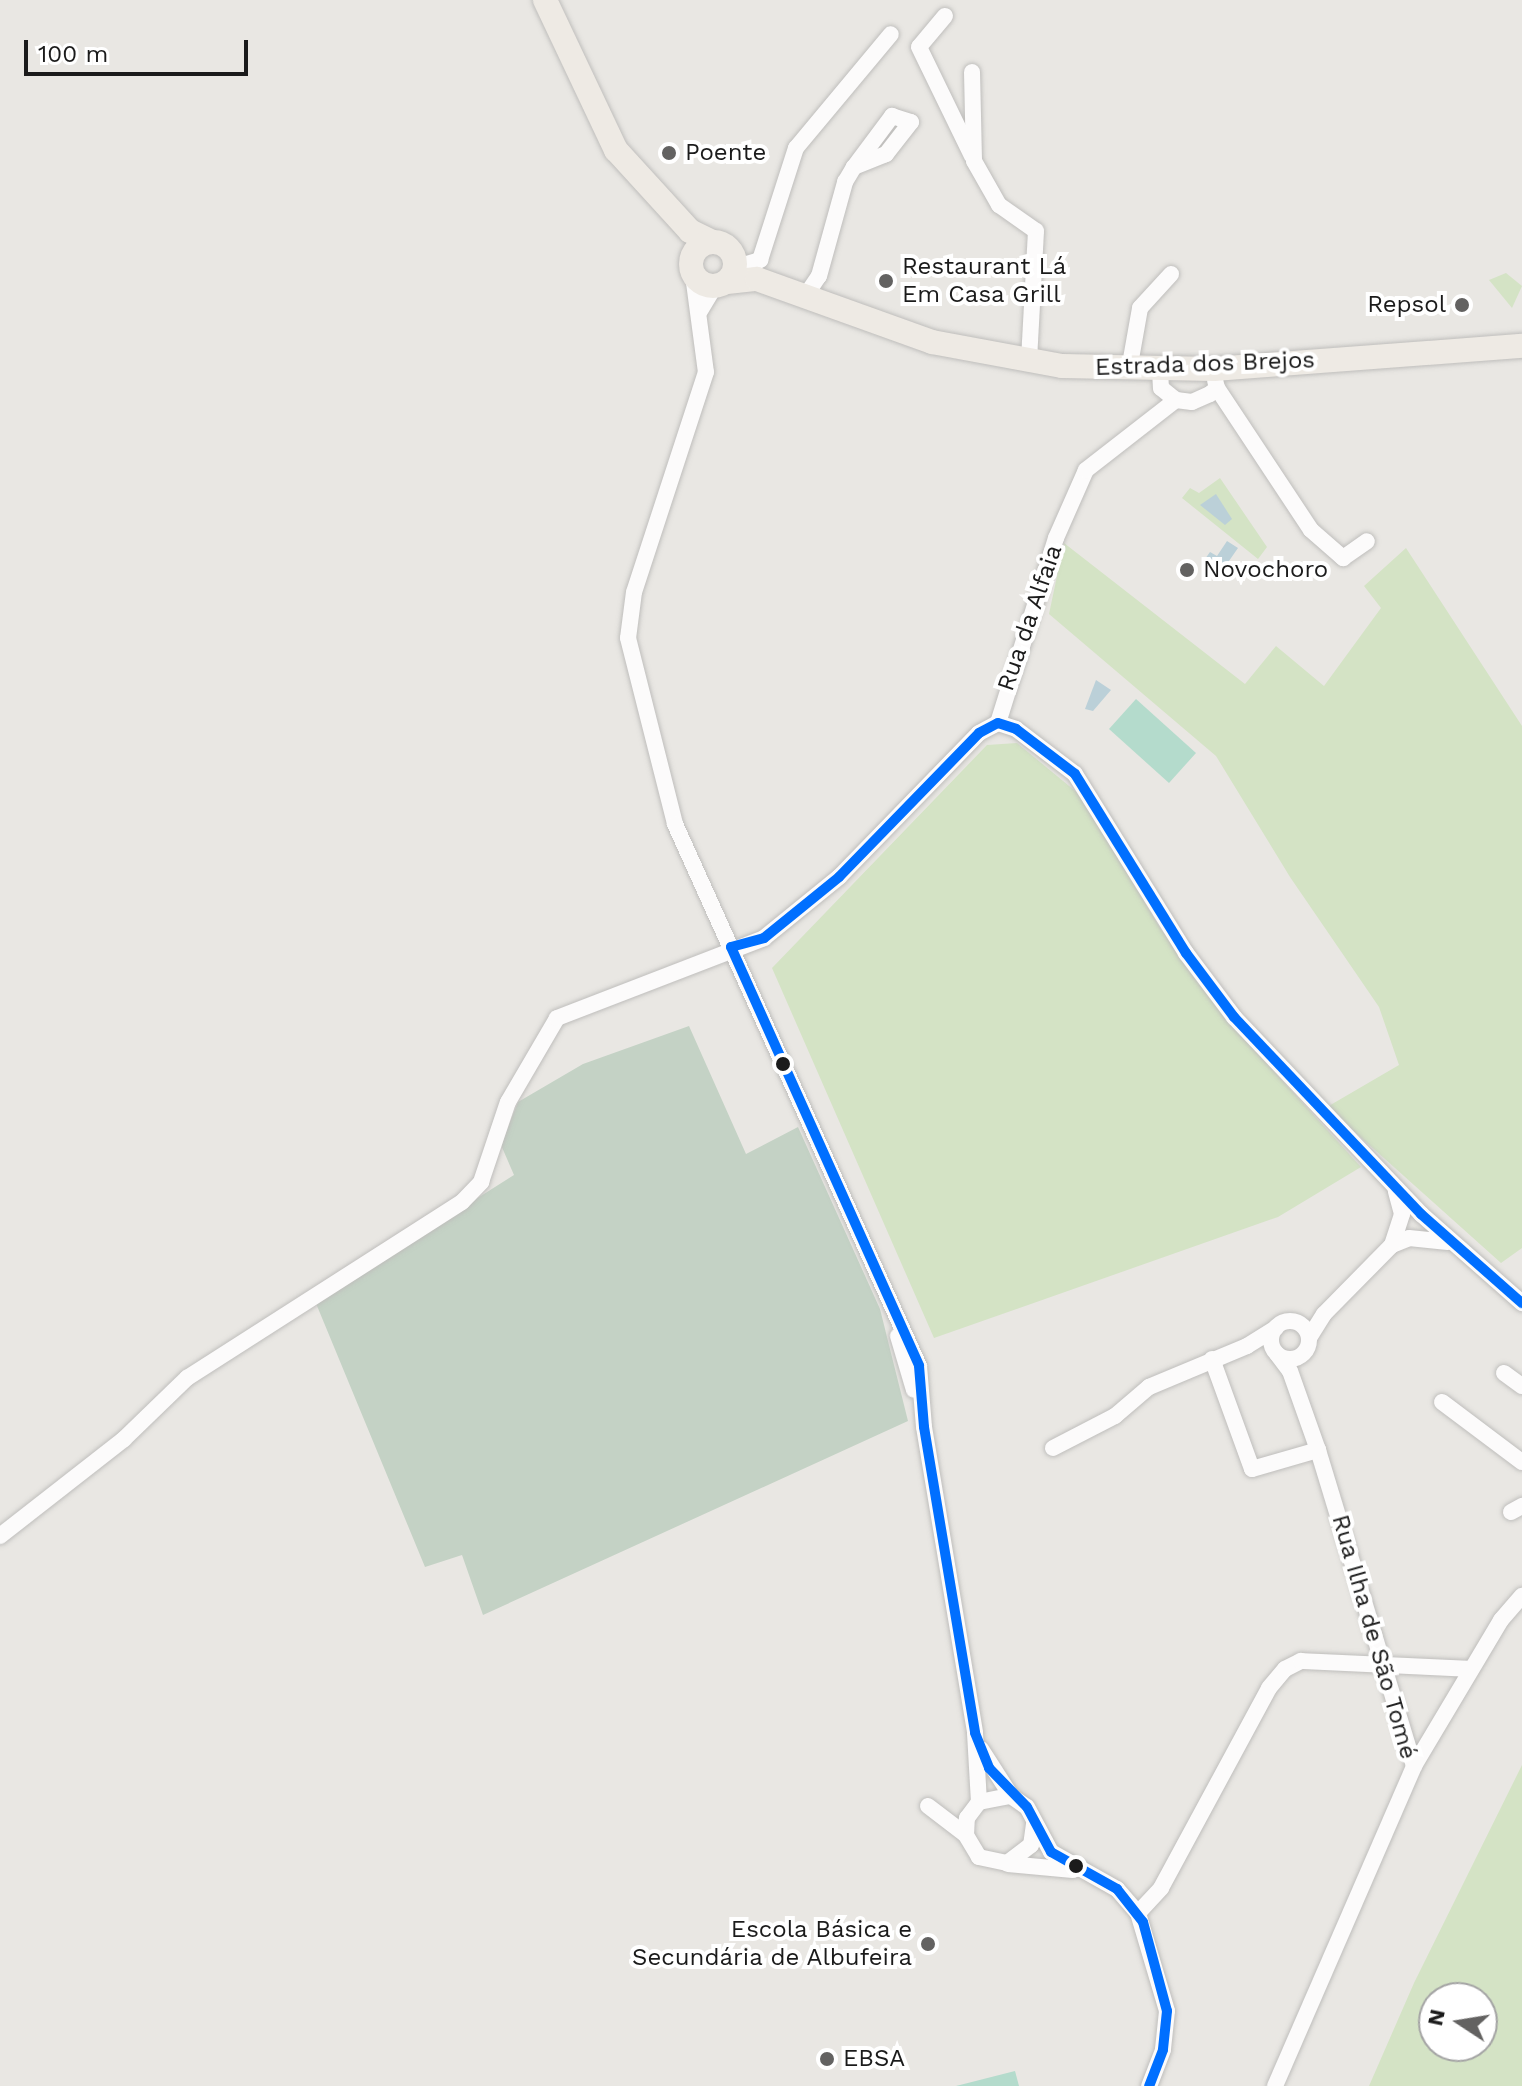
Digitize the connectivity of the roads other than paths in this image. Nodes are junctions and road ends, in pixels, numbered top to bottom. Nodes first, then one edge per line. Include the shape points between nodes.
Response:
1 (545, 0) edge
2 (945, 16) dead end
3 (891, 34) dead end
4 (972, 72) dead end
5 (974, 161) junction
6 (854, 167) dead end
7 (647, 189) junction
8 (730, 252) junction
9 (692, 271) junction
10 (1171, 274) dead end
11 (721, 284) junction
12 (803, 297) junction
13 (700, 311) junction
14 (1522, 346) edge
15 (1029, 361) junction
16 (1129, 370) junction
17 (1160, 370) junction
18 (1215, 379) junction
19 (1176, 400) junction
20 (1367, 541) dead end
21 (998, 723) junction
22 (731, 947) junction
23 (1393, 1184) junction
24 (1421, 1214) junction
25 (1404, 1233) junction
26 (1454, 1244) junction
27 (1356, 1285) junction
28 (1522, 1303) edge
29 (1282, 1325) junction
30 (1306, 1346) junction
31 (1277, 1354) junction
32 (1212, 1359) junction
33 (1504, 1373) dead end
34 (1522, 1386) edge
35 (1442, 1402) dead end
36 (1302, 1404) junction
37 (1053, 1448) dead end
38 (1318, 1450) junction
39 (1522, 1462) edge
40 (0, 1536) edge
41 (1522, 1596) edge
42 (1385, 1666) junction
43 (1470, 1669) junction
44 (975, 1733) junction
45 (1414, 1766) junction
46 (1011, 1796) junction
47 (975, 1806) junction
48 (1034, 1824) junction
49 (966, 1835) junction
50 (1007, 1863) junction
51 (1077, 1870) junction
52 (1138, 1913) junction
53 (1149, 2086) edge
54 (1275, 2086) edge

1 - 7 main road via 601,126
2 - 5 street via 919,47
3 - 8 street via 796,148 760,260
4 - 5 street
5 - 15 street via 999,205 1036,231
6 - 12 street via 819,276
7 - 8 main road via 690,231
7 - 9 main road via 683,237
8 - 9 main road via 695,251
8 - 11 main road via 735,265
8 - 12 main road
9 - 11 main road
9 - 13 street
10 - 16 street via 1140,308
11 - 12 main road via 757,279
11 - 13 street
12 - 15 main road, Estrada dos Brejos via 932,342
13 - 22 street via 706,372 634,592 628,638 675,824
14 - 18 main road, Estrada dos Brejos
15 - 16 main road, Estrada dos Brejos
16 - 17 main road, Estrada dos Brejos
17 - 18 main road, Estrada dos Brejos
17 - 19 street via 1161,388
18 - 19 street via 1192,402
18 - 20 street via 1311,530 1343,558
19 - 21 street, Rua da Alfaia via 1086,470 1035,601
21 - 22 street, Rua da Alfaia via 979,733 839,877 764,938
21 - 23 street via 1016,729 1075,774 1186,953 1234,1017
22 - 40 street, Rua da Alfaia via 557,1018 508,1102 481,1182 462,1202 187,1378 124,1439
22 - 44 street via 878,1273 924,1427
23 - 24 street
23 - 25 street via 1401,1201
24 - 25 street
24 - 26 street
25 - 26 street
25 - 27 street
26 - 28 street
27 - 29 street
27 - 30 street via 1324,1314
29 - 30 street via 1300,1324
29 - 31 street, Rua Ilha de São Tomé via 1271,1342
29 - 32 street
30 - 31 street via 1294,1359
30 - 36 street, Rua Ilha de São Tomé
31 - 36 street, Rua Ilha de São Tomé via 1290,1371
32 - 37 street via 1149,1387 1115,1416
32 - 38 street via 1252,1469
33 - 34 street
35 - 39 street
36 - 38 street, Rua Ilha de São Tomé
38 - 42 street, Rua Ilha de São Tomé
41 - 43 street
42 - 43 street
42 - 45 street, Rua Ilha de São Tomé
42 - 52 street via 1301,1661 1285,1669 1269,1688 1161,1888
43 - 45 street
44 - 46 street via 989,1768
44 - 47 street
45 - 54 street, Rua Ilha de São Tomé
46 - 47 street
46 - 48 street via 1027,1807
47 - 49 street
47 - 49 street via 928,1806
48 - 50 street via 1025,1853
48 - 51 street via 1051,1852
49 - 50 street via 979,1857
50 - 51 street
51 - 52 street via 1117,1889
52 - 53 street via 1167,2011 1163,2050

